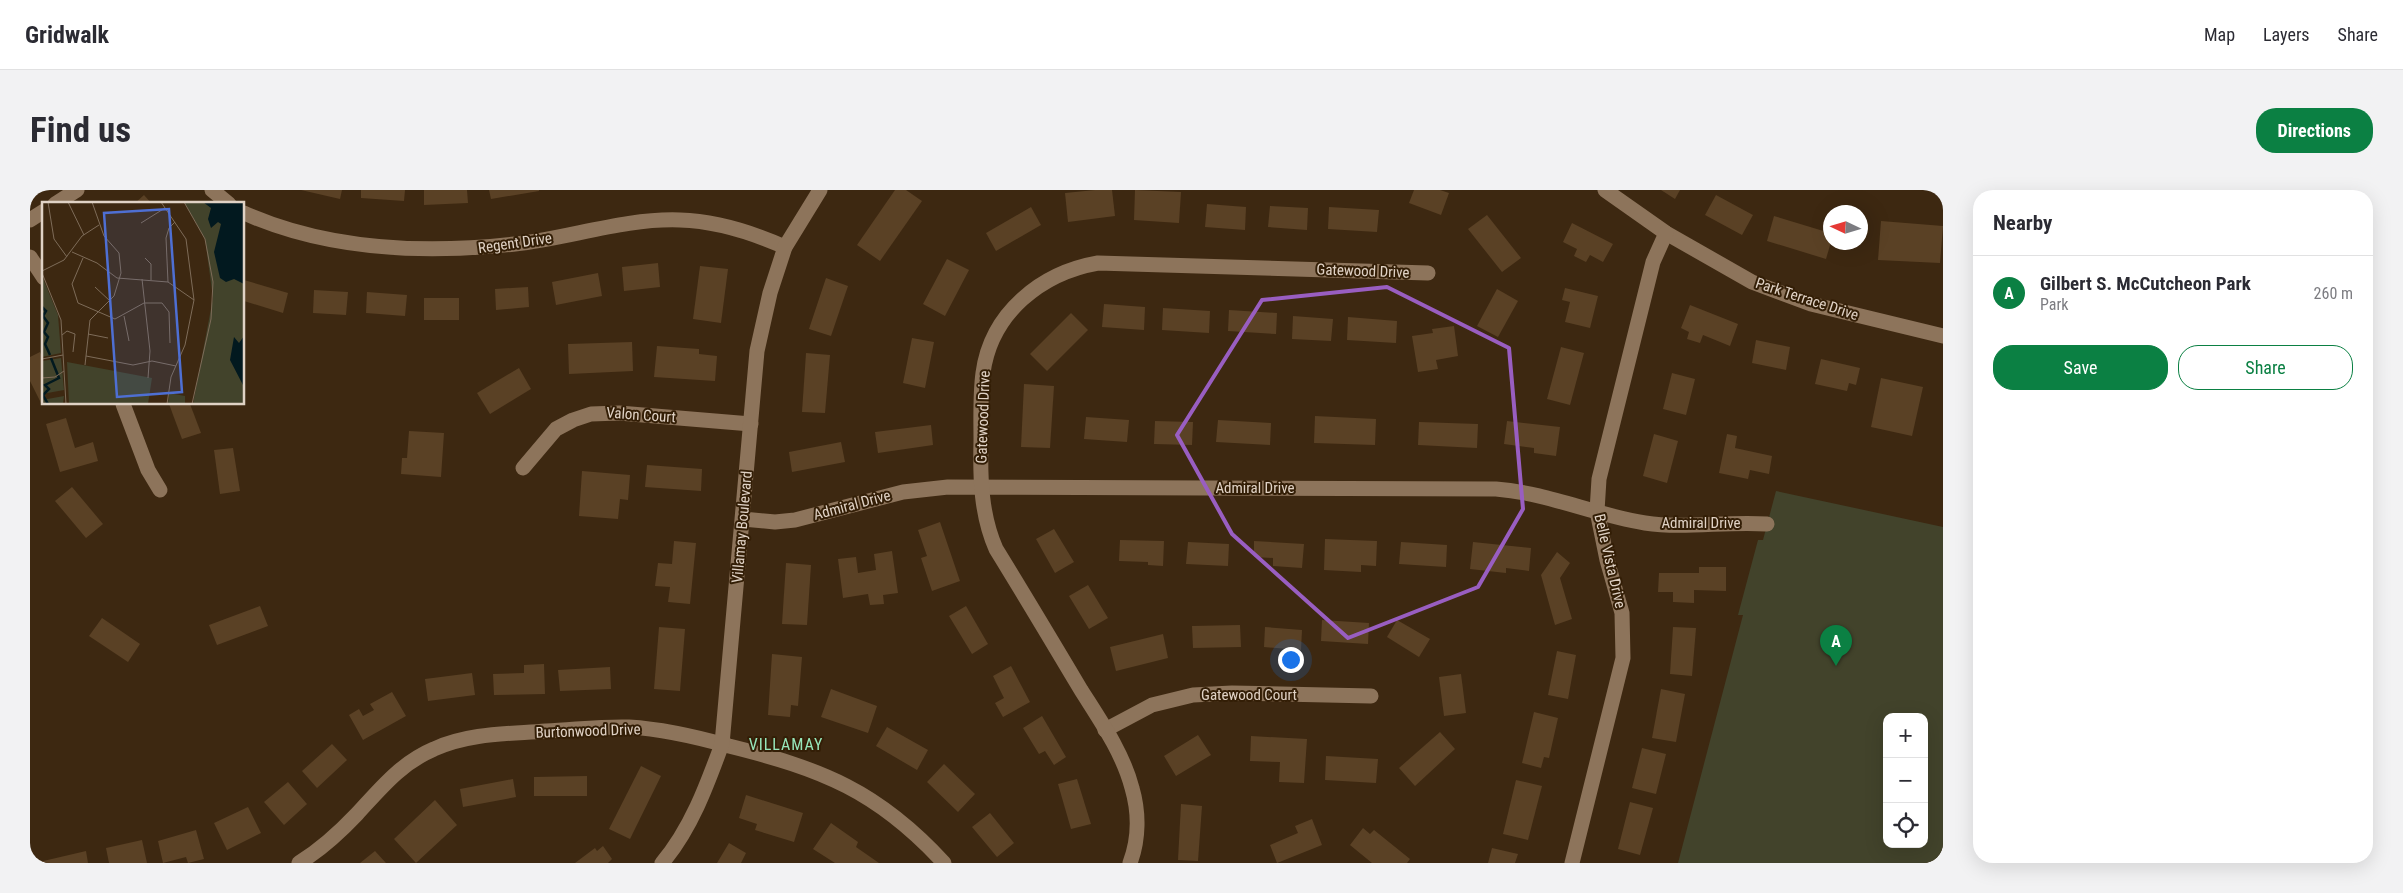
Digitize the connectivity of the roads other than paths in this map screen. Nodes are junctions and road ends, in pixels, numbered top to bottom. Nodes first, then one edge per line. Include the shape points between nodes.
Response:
1 (77, 190) edge
2 (212, 190) edge
3 (820, 190) edge
4 (1606, 190) edge
5 (58, 202) edge
6 (227, 202) edge
7 (42, 212) edge
8 (245, 213) edge
9 (30, 220) edge
10 (1666, 233) junction
11 (785, 247) junction
12 (30, 257) edge
13 (1428, 273) dead end
14 (42, 275) edge
15 (1943, 336) edge
16 (123, 405) edge
17 (751, 424) junction
18 (523, 468) dead end
19 (982, 486) junction
20 (160, 490) dead end
21 (1597, 510) junction
22 (743, 519) junction
23 (1767, 524) dead end
24 (1371, 696) dead end
25 (1105, 730) junction
26 (722, 744) junction
27 (300, 863) edge
28 (662, 863) edge
29 (944, 863) edge
30 (1130, 863) edge
31 (1572, 863) edge

1 - 5 street
2 - 6 street
3 - 11 street, Villamay Boulevard
4 - 10 street, Park Terrace Drive
7 - 9 street
8 - 11 street, Regent Drive via 300,232 398,248 468,249 517,244 639,222 679,220 731,227
10 - 15 street, Park Terrace Drive via 1725,268 1780,294 1862,318
10 - 21 street, Belle Vista Drive via 1653,262 1602,460
11 - 17 street, Villamay Boulevard via 762,325
12 - 14 street
13 - 19 street, Gatewood Drive via 1115,262 1084,266 1056,275 1033,289 1014,308 998,329 987,353 981,390
16 - 20 street via 148,470
17 - 18 street, Valon Court via 619,413 591,414 556,429
17 - 22 street, Villamay Boulevard
19 - 21 street, Admiral Drive via 1496,489 1540,494
19 - 22 street, Admiral Drive via 903,492 795,520
19 - 25 street, Gatewood Drive via 985,519 996,549
21 - 23 street, Admiral Drive via 1620,518 1681,526
21 - 31 street, Belle Vista Drive via 1622,613 1623,658
22 - 26 street, Villamay Boulevard
24 - 25 street, Gatewood Court via 1193,695 1152,705
25 - 30 street, Gatewood Drive via 1135,797 1137,829
26 - 27 street, Burtonwood Drive via 666,731 629,727 495,735 450,743 403,766 356,816
26 - 28 street, Villamay Boulevard via 701,799 679,840
26 - 29 street, Burtonwood Drive via 807,767 840,781 900,820

